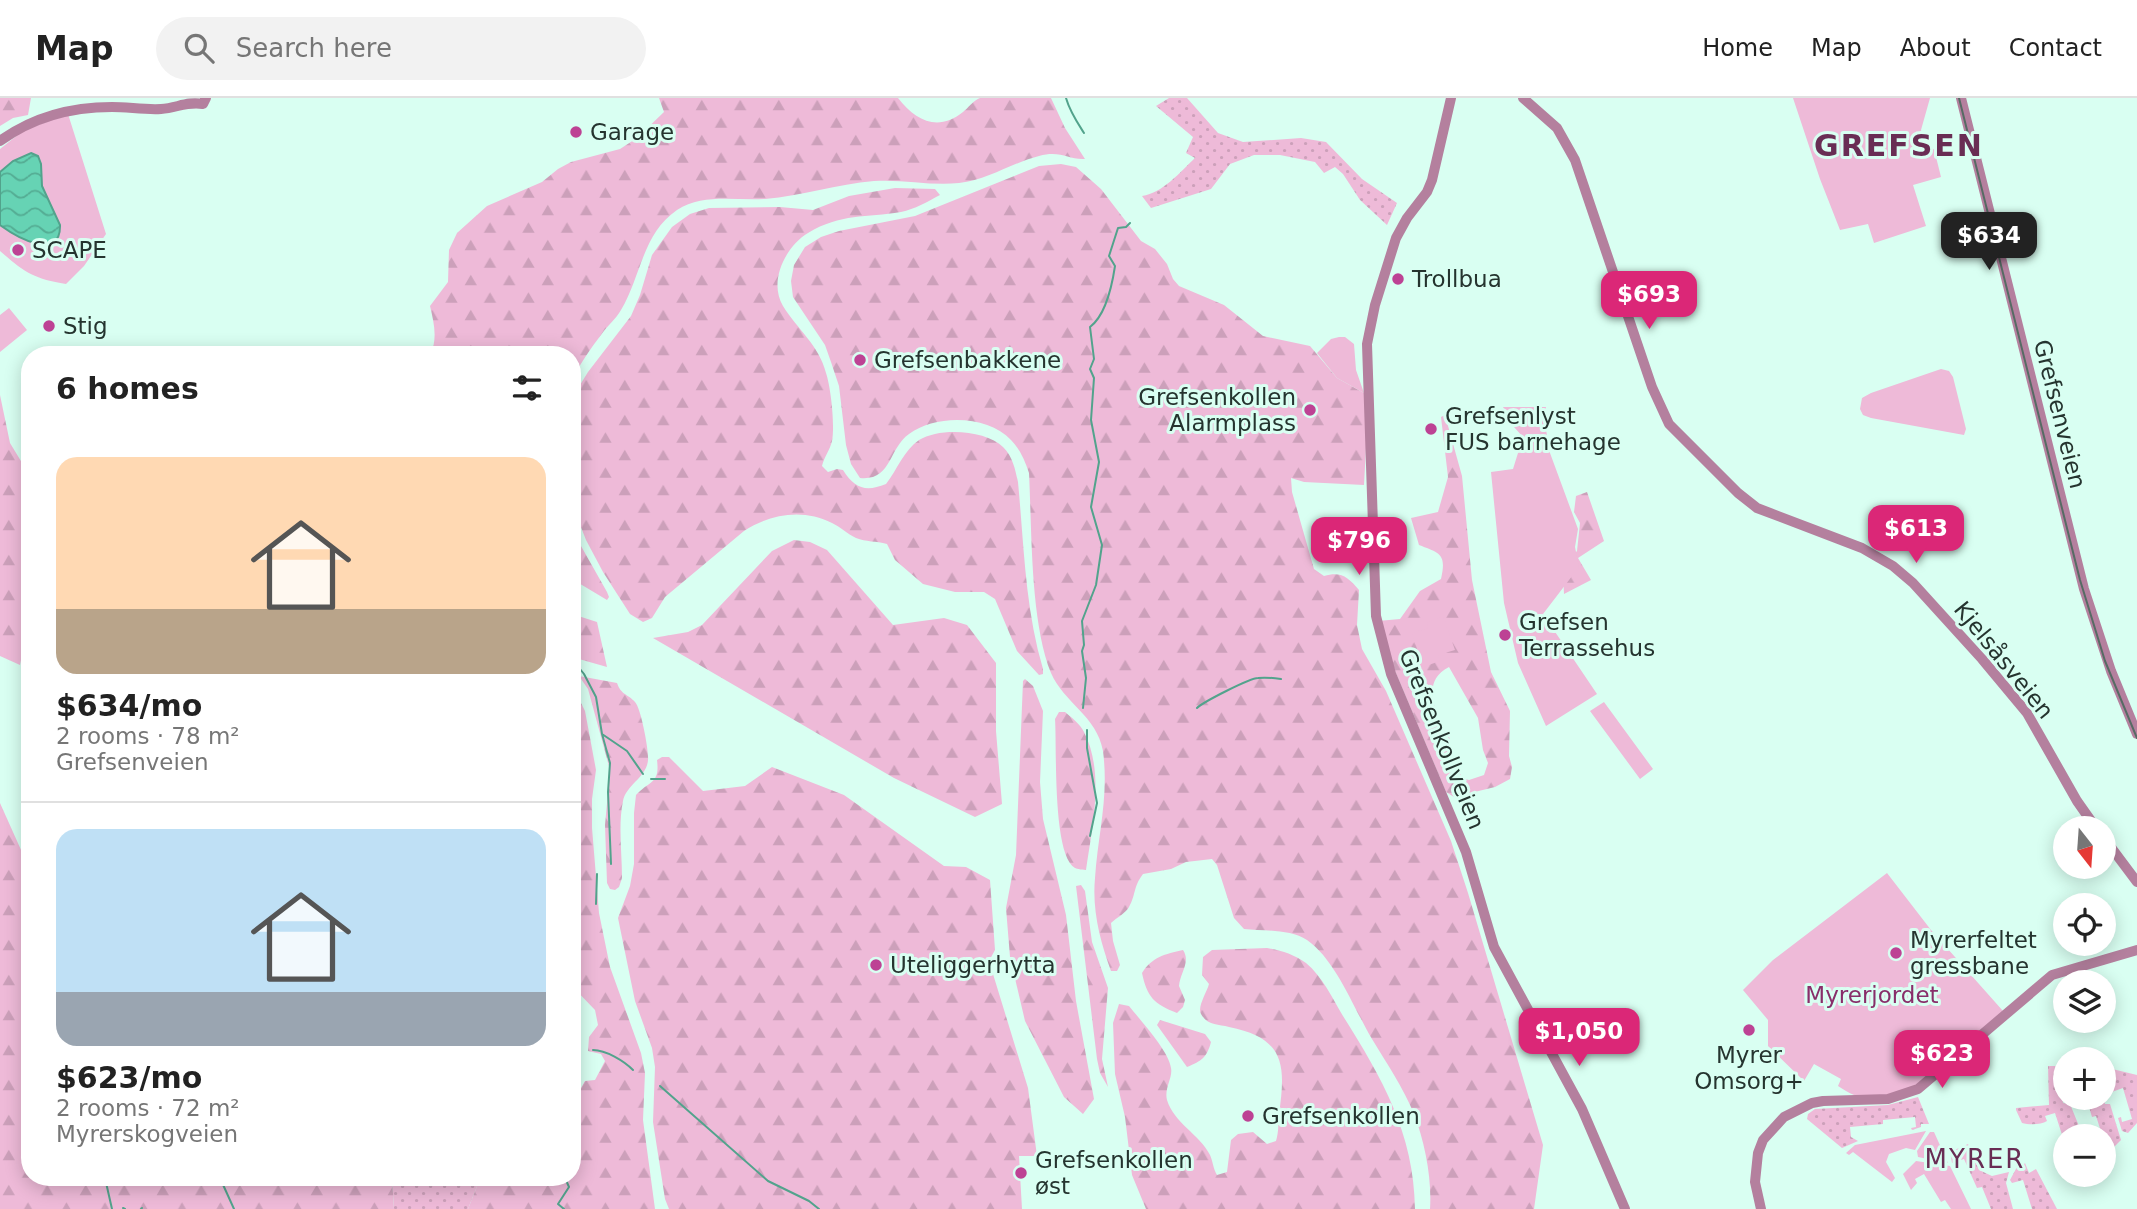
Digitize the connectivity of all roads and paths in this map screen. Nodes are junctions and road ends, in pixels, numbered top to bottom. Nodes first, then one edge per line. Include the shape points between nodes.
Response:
1 (1451, 98) edge
2 (1523, 98) edge
3 (1961, 98) edge
4 (204, 101) edge
5 (0, 141) edge
6 (2137, 734) edge
7 (2088, 816) edge
8 (2116, 854) edge
9 (2137, 882) edge
10 (2137, 950) edge
11 (1625, 1209) edge
12 (1761, 1209) edge

1 - 11 street, Grefsenkollveien via 1432,180 1396,239 1368,336 1376,616 1391,674 1466,852 1494,947 1579,1101
2 - 7 street, Kjelsåsveien via 1558,128 1575,160 1652,387 1669,424 1757,508 1862,548 1913,583 2027,713
3 - 6 street, Grefsenveien via 2084,589
4 - 5 street via 163,109 109,107 54,114 22,126
8 - 9 street
10 - 12 street via 2052,975 1918,1089 1888,1099 1812,1103 1784,1117 1763,1140 1758,1153 1755,1182

